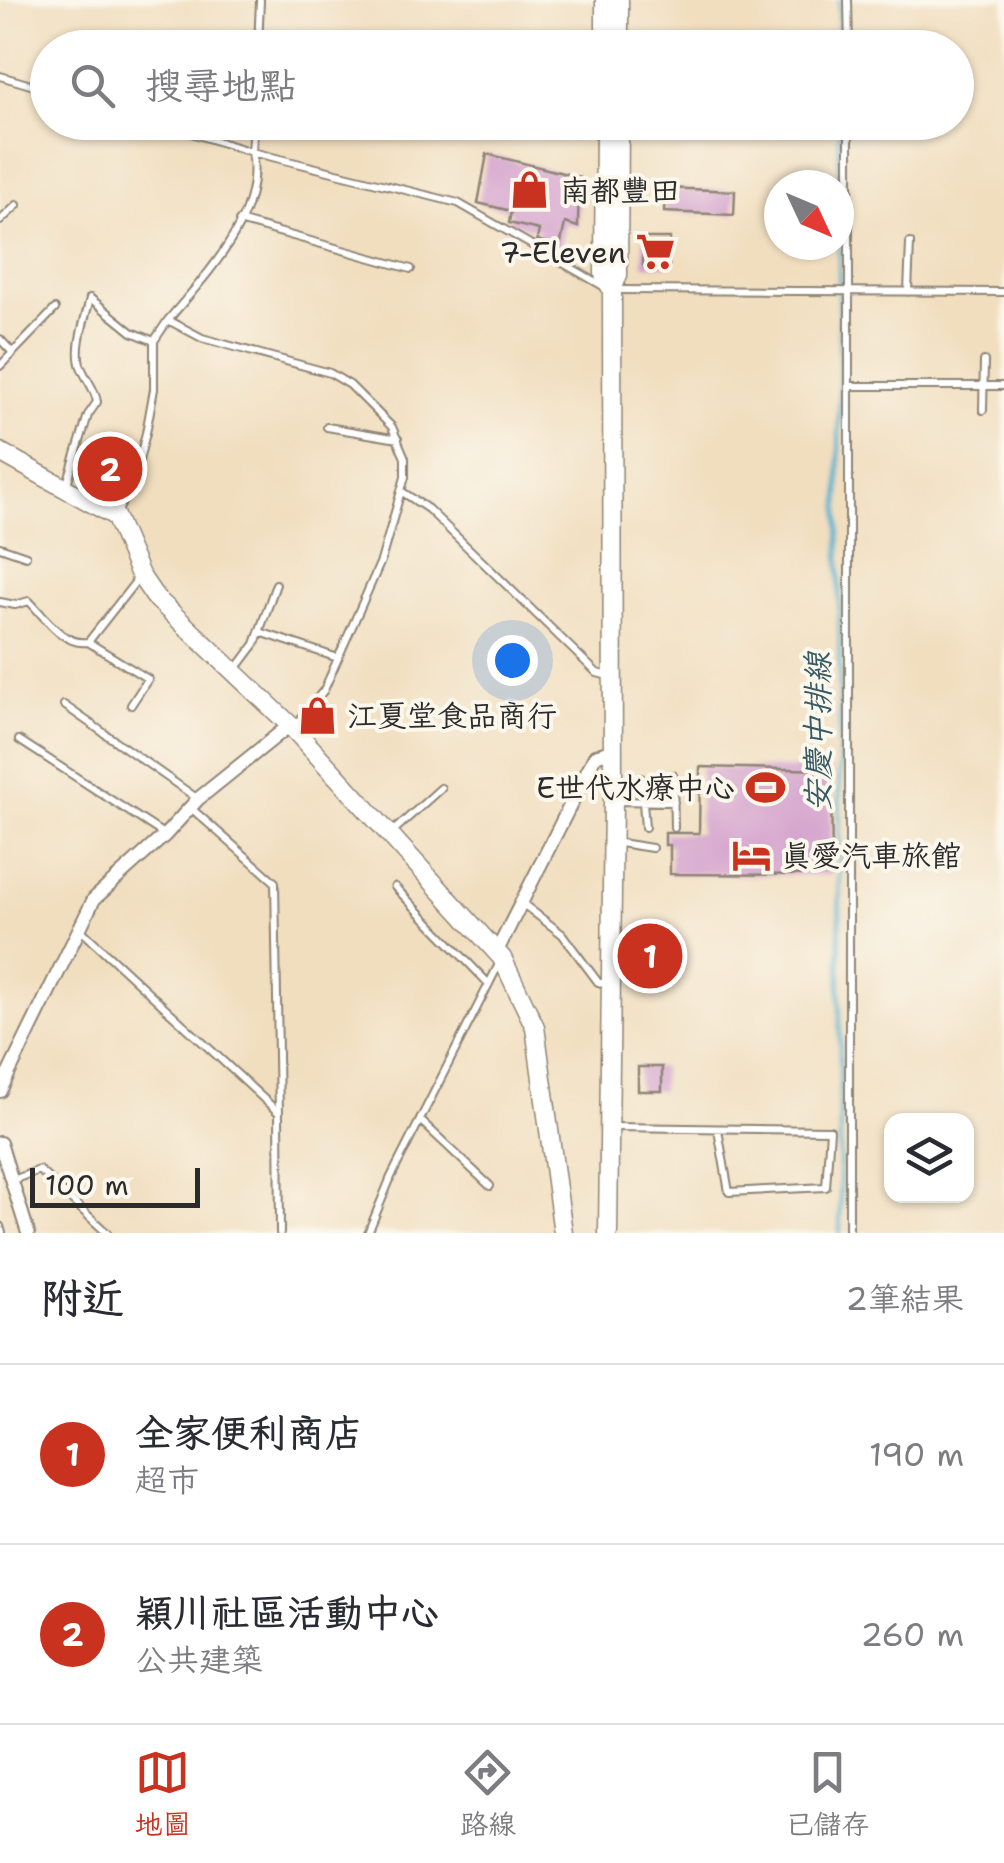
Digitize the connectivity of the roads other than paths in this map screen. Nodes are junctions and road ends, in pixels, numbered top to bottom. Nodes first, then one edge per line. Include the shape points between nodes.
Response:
1 (260, 0) edge
2 (605, 0) edge
3 (619, 0) edge
4 (848, 0) edge
5 (259, 30) edge
6 (605, 30) edge
7 (619, 30) edge
8 (848, 30) edge
9 (0, 76) edge
10 (30, 85) edge
11 (214, 140) edge
12 (253, 140) edge
13 (605, 140) edge
14 (619, 140) edge
15 (850, 140) edge
16 (252, 152) junction
17 (18, 205) dead end
18 (239, 221) junction
19 (0, 222) edge
20 (910, 243) dead end
21 (412, 270) dead end
22 (612, 290) junction
23 (852, 292) junction
24 (908, 292) junction
25 (1004, 292) edge
26 (55, 309) dead end
27 (168, 320) junction
28 (0, 339) edge
29 (154, 341) junction
30 (13, 353) junction
31 (984, 361) dead end
32 (0, 366) edge
33 (851, 386) junction
34 (986, 386) junction
35 (1004, 386) edge
36 (983, 410) dead end
37 (327, 427) dead end
38 (399, 439) junction
39 (0, 452) edge
40 (66, 489) junction
41 (401, 491) junction
42 (115, 518) junction
43 (0, 547) edge
44 (26, 556) dead end
45 (140, 575) junction
46 (276, 584) dead end
47 (0, 602) edge
48 (260, 632) junction
49 (88, 642) junction
50 (338, 658) junction
51 (234, 672) junction
52 (612, 677) junction
53 (64, 705) dead end
54 (131, 705) dead end
55 (292, 727) junction
56 (19, 740) dead end
57 (612, 751) junction
58 (673, 775) dead end
59 (641, 778) dead end
60 (441, 788) dead end
61 (613, 801) junction
62 (644, 802) junction
63 (674, 802) junction
64 (194, 803) junction
65 (645, 828) dead end
66 (674, 828) dead end
67 (165, 834) junction
68 (390, 834) junction
69 (611, 842) junction
70 (652, 848) dead end
71 (395, 887) dead end
72 (522, 903) junction
73 (80, 928) junction
74 (499, 956) junction
75 (489, 984) junction
76 (608, 985) junction
77 (0, 1091) edge
78 (279, 1113) junction
79 (420, 1120) junction
80 (607, 1127) junction
81 (718, 1130) junction
82 (0, 1143) edge
83 (13, 1180) junction
84 (490, 1186) dead end
85 (0, 1226) edge
86 (2, 1233) edge
87 (28, 1233) edge
88 (106, 1233) edge
89 (280, 1233) edge
90 (368, 1233) edge
91 (563, 1233) edge
92 (608, 1233) edge
93 (849, 1233) edge

1 - 5 lane
2 - 6 main road
3 - 7 main road
4 - 8 lane
9 - 10 lane
11 - 16 lane
12 - 16 lane
13 - 22 main road via 604,274
14 - 22 main road via 618,275
15 - 23 lane
16 - 18 lane via 250,201
16 - 22 lane via 458,203
17 - 19 lane
18 - 21 lane
18 - 27 lane via 217,262
20 - 24 lane
22 - 23 lane
22 - 52 main road
23 - 24 lane
23 - 33 lane
24 - 25 lane
26 - 30 lane
27 - 29 lane
27 - 38 lane via 202,338 330,373 350,385
28 - 30 lane
29 - 40 lane via 90,298 78,353 97,402
29 - 42 lane via 146,432
30 - 32 lane
31 - 34 lane
33 - 34 lane
33 - 93 lane
34 - 35 lane
34 - 36 lane
37 - 38 lane
38 - 41 lane via 405,458
39 - 40 main road
40 - 42 main road
41 - 50 lane via 381,560
41 - 52 lane via 428,509 597,673
42 - 45 main road
43 - 44 lane
45 - 49 lane
45 - 51 main road
46 - 48 lane
47 - 49 lane via 28,601 71,642
48 - 50 lane
48 - 51 lane
49 - 54 lane via 148,678
50 - 55 lane via 324,690
51 - 55 main road
52 - 57 main road
53 - 64 lane
55 - 64 street
55 - 68 main road
56 - 67 lane
57 - 61 main road
57 - 72 street via 595,756
58 - 63 lane
59 - 62 lane
60 - 68 lane
61 - 62 lane
61 - 69 main road
62 - 63 lane
62 - 65 lane
63 - 66 lane
64 - 67 street
64 - 78 lane via 275,882
67 - 73 street via 94,899
68 - 74 main road
69 - 70 lane
69 - 76 main road
71 - 75 lane
72 - 74 street
72 - 76 lane via 562,934 598,982
73 - 77 street
73 - 78 lane
74 - 75 lane
74 - 91 main road via 535,1027
75 - 79 lane
76 - 80 main road
78 - 89 lane
79 - 84 lane
79 - 90 lane
80 - 81 lane
80 - 92 main road
81 - 81 lane via 830,1130 826,1186 729,1192
82 - 83 street
83 - 87 street
83 - 88 lane via 39,1170
85 - 86 lane

